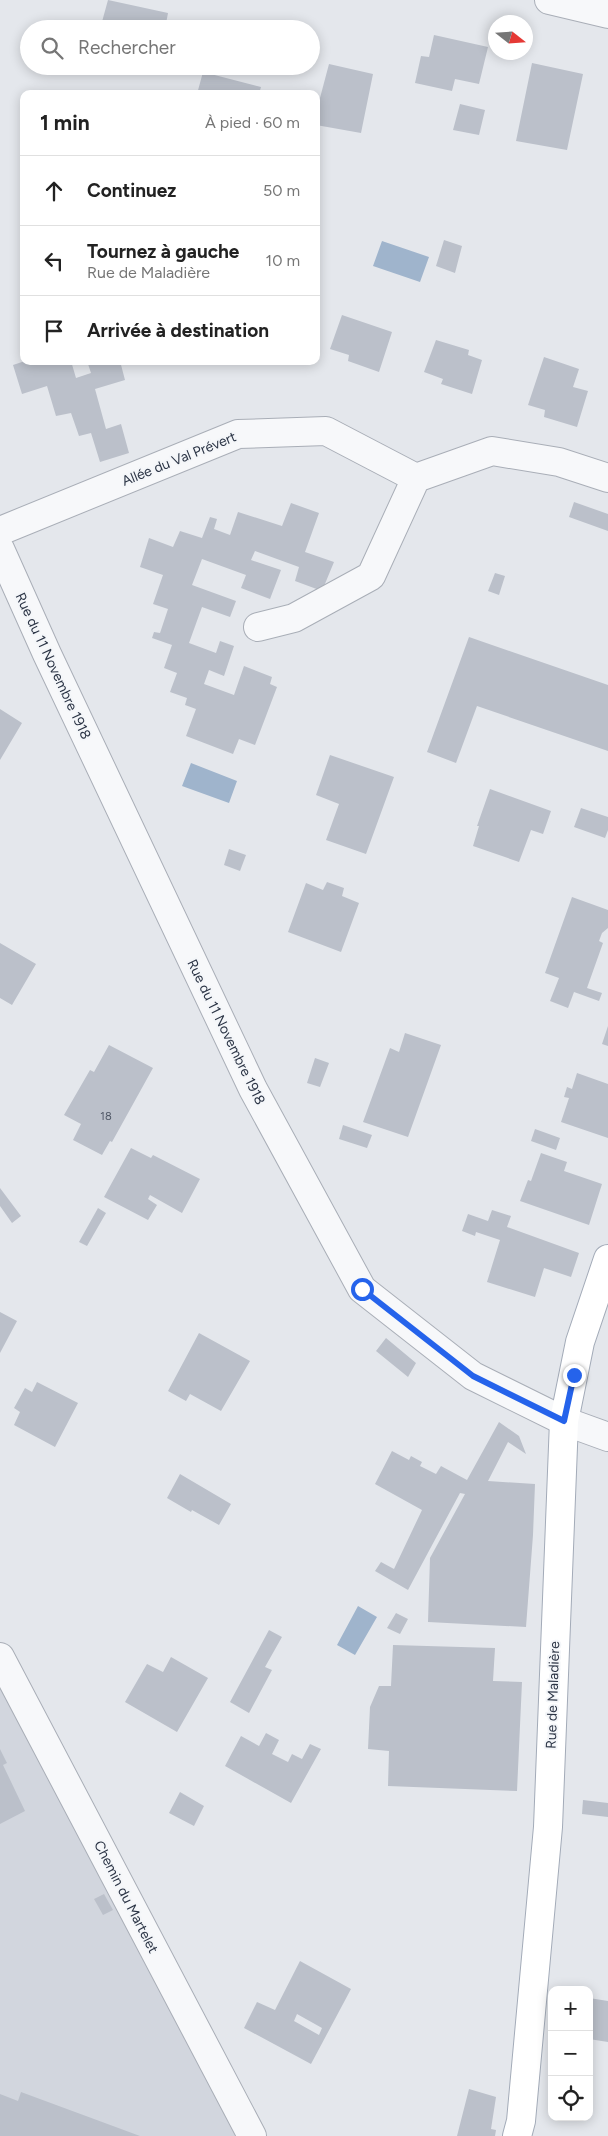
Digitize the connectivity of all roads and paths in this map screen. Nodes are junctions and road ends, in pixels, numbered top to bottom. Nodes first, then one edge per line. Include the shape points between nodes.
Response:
1 (558, 1) edge
2 (608, 14) edge
3 (416, 478) junction
4 (608, 478) edge
5 (0, 531) edge
6 (0, 549) edge
7 (258, 626) dead end
8 (608, 1259) edge
9 (564, 1421) junction
10 (608, 1437) edge
11 (0, 1657) edge
12 (252, 2136) edge
13 (517, 2136) edge

1 - 2 street
3 - 4 street via 492,451 559,462
3 - 5 street, Allée du Val Prévert via 326,431 238,434
3 - 7 street via 371,576 294,618
6 - 9 street, Rue du 11 Novembre 1918 via 253,1089 362,1289 473,1376
8 - 9 main road, Rue de Maladière via 580,1342
9 - 10 street, Rue du 11 Novembre 1918
9 - 13 main road, Rue de Maladière via 548,1827
11 - 12 street, Chemin du Martelet

